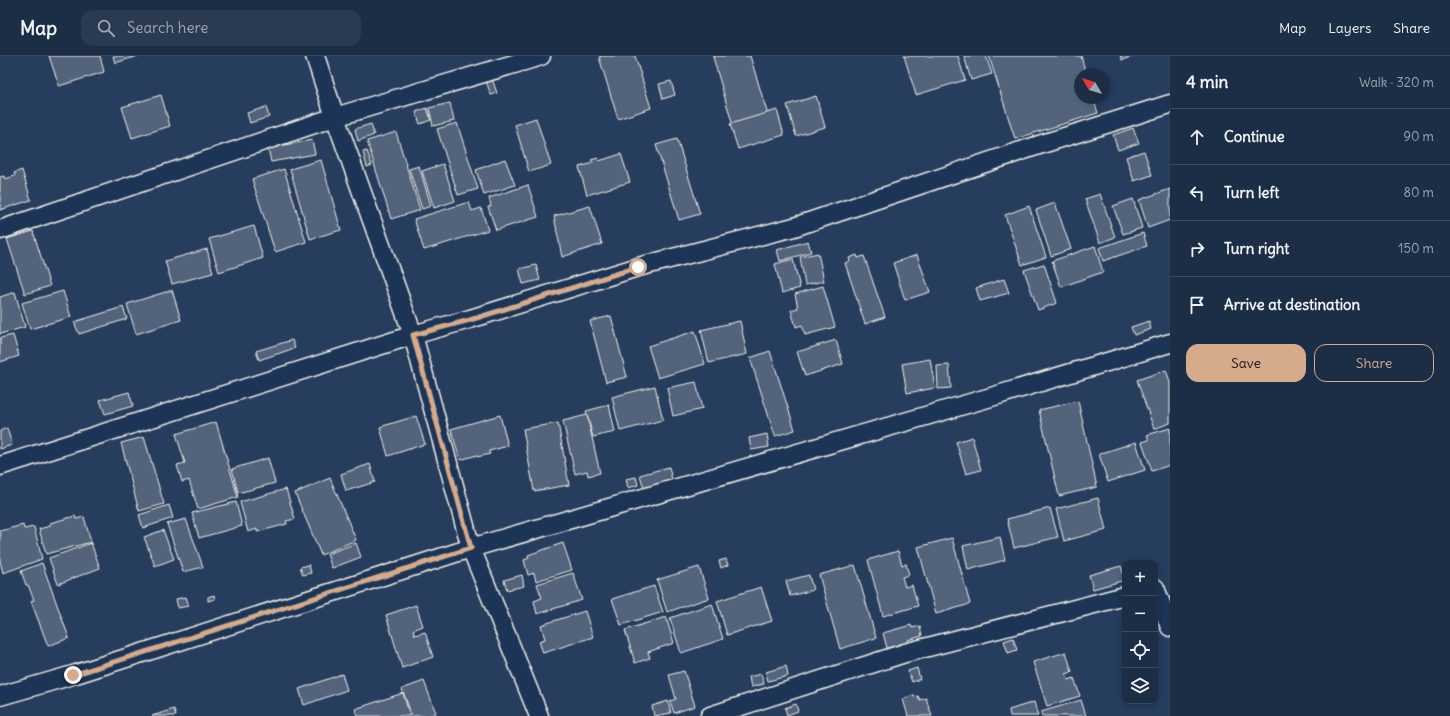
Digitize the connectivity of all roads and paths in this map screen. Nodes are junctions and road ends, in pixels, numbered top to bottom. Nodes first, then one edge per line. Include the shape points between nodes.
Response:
1 (315, 56) edge
2 (541, 56) edge
3 (1170, 104) edge
4 (335, 117) junction
5 (0, 230) edge
6 (413, 335) junction
7 (1170, 344) edge
8 (0, 466) edge
9 (471, 548) junction
10 (1170, 583) edge
11 (1158, 587) edge
12 (1158, 596) edge
13 (1122, 597) edge
14 (1170, 627) edge
15 (0, 696) edge
16 (539, 716) edge
17 (710, 716) edge

1 - 4 street
2 - 4 street
3 - 6 street via 794,227 638,267 470,320
4 - 5 street
4 - 6 street
6 - 8 street
6 - 9 street
7 - 9 street
9 - 15 street
9 - 16 street
10 - 11 street
12 - 14 street
13 - 17 street via 905,653

